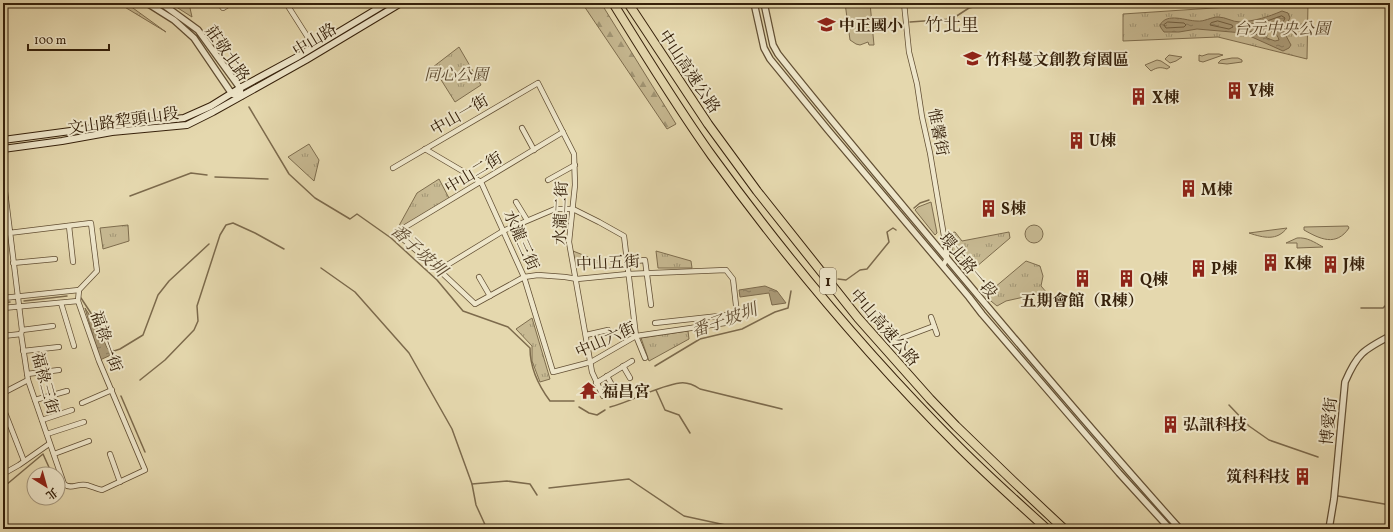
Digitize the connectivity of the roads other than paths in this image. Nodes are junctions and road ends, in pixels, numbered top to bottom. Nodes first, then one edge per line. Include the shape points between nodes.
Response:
1 (147, 3) edge
2 (161, 3) edge
3 (219, 3) edge
4 (231, 3) edge
5 (286, 3) edge
6 (387, 3) edge
7 (401, 3) edge
8 (613, 3) edge
9 (628, 3) edge
10 (754, 3) edge
11 (764, 3) edge
12 (904, 3) edge
13 (314, 47) junction
14 (538, 83) joint
15 (240, 88) junction
16 (232, 94) junction
17 (240, 96) junction
18 (522, 128) dead end
19 (563, 132) junction
20 (3, 140) edge
21 (3, 149) edge
22 (425, 149) junction
23 (534, 150) junction
24 (575, 165) junction
25 (393, 168) dead end
26 (3, 175) edge
27 (548, 180) dead end
28 (481, 182) junction
29 (516, 202) dead end
30 (573, 209) junction
31 (527, 220) junction
32 (69, 226) junction
33 (503, 231) junction
34 (3, 233) edge
35 (9, 233) junction
36 (947, 258) junction
37 (55, 259) dead end
38 (73, 262) dead end
39 (627, 262) junction
40 (13, 263) junction
41 (943, 266) junction
42 (439, 270) junction
43 (647, 273) junction
44 (628, 274) junction
45 (479, 277) dead end
46 (524, 277) junction
47 (577, 279) junction
48 (79, 290) junction
49 (490, 296) junction
50 (17, 297) junction
51 (3, 298) edge
52 (78, 301) junction
53 (62, 303) junction
54 (651, 305) dead end
55 (18, 306) junction
56 (3, 308) edge
57 (737, 314) junction
58 (931, 317) dead end
59 (655, 323) dead end
60 (53, 326) dead end
61 (934, 326) junction
62 (608, 330) dead end
63 (21, 332) junction
64 (937, 334) dead end
65 (586, 335) junction
66 (3, 336) edge
67 (636, 336) junction
68 (1390, 336) edge
69 (902, 338) dead end
70 (74, 346) dead end
71 (59, 347) dead end
72 (23, 351) junction
73 (645, 358) dead end
74 (632, 361) dead end
75 (591, 362) junction
76 (623, 366) junction
77 (59, 370) dead end
78 (552, 372) joint
79 (27, 374) junction
80 (607, 376) junction
81 (630, 378) dead end
82 (28, 380) junction
83 (596, 383) junction
84 (613, 387) dead end
85 (112, 390) junction
86 (67, 391) dead end
87 (3, 393) edge
88 (603, 396) dead end
89 (35, 400) junction
90 (82, 403) dead end
91 (4, 410) edge
92 (72, 410) dead end
93 (42, 420) junction
94 (84, 422) dead end
95 (46, 434) junction
96 (89, 441) dead end
97 (49, 444) junction
98 (54, 454) junction
99 (110, 454) dead end
100 (24, 461) junction
101 (144, 470) joint
102 (3, 474) edge
103 (120, 482) junction
104 (1047, 529) edge
105 (1064, 529) edge
106 (1170, 529) edge
107 (1180, 529) edge
108 (1329, 529) edge

1 - 16 street, 莊敬北路 via 174,20 194,38
2 - 15 street, 莊敬北路 via 198,30
3 - 4 street via 223,8
5 - 13 street
6 - 13 main road, 中山路
7 - 17 main road, 中山路
8 - 104 highway, 中山高速公路 / 1 via 656,74 712,156 841,320 959,447
9 - 105 highway, 中山高速公路 / 1 via 757,191 843,301 935,404
10 - 41 street, 環北路一段 via 764,48 770,59
11 - 36 street, 環北路一段 via 773,45 778,54 834,125
12 - 36 street, 惟馨街 via 910,52
13 - 15 main road, 中山路
14 - 19 street, 水瀧二街
14 - 22 street, 中山一街
15 - 16 main road, 中山路
15 - 17 street, 莊敬北路
16 - 17 street, 莊敬北路
16 - 20 main road, 文山路犂頭山段 via 184,118
17 - 21 main road, 文山路犂頭山段 via 187,124 112,132
18 - 23 street
19 - 23 street, 中山二街
19 - 24 street, 水瀧二街 via 574,154
22 - 25 street, 中山一街
22 - 28 street
23 - 28 street, 中山二街
24 - 27 street
24 - 30 street, 水瀧二街
26 - 35 street, 福祿三街
28 - 33 street, 水瀧三街
28 - 42 street, 中山二街 via 396,233
29 - 31 street
30 - 31 street via 555,209
30 - 39 street via 624,236
30 - 47 street, 水瀧二街 via 569,242
31 - 33 street
32 - 35 street
32 - 38 street
32 - 48 street via 91,223 96,271
33 - 42 street
33 - 46 street, 水瀧三街
34 - 35 street
35 - 40 street, 福祿三街
36 - 41 street
36 - 107 street, 環北路一段
37 - 40 street
39 - 43 street via 645,260
39 - 44 street
40 - 50 street, 福祿三街
41 - 106 street, 環北路一段 via 1119,473
42 - 49 street, 中山五街 via 475,304
43 - 44 street, 中山五街
43 - 54 street
43 - 57 street, 中山五街 via 726,270 734,279
44 - 47 street, 中山五街
44 - 67 street
45 - 49 street
46 - 47 street, 中山五街 via 565,276
46 - 49 street, 中山五街
46 - 78 street, 水瀧三街
47 - 65 street, 水瀧二街
48 - 50 street
48 - 52 street, 福祿一街
50 - 51 street
50 - 55 street, 福祿三街
52 - 53 street
52 - 85 street, 福祿一街 via 98,361
53 - 55 street
53 - 70 street
55 - 56 street
55 - 63 street, 福祿三街
57 - 59 street
57 - 67 street, 中山六街 via 732,322
58 - 61 street
60 - 63 street
61 - 64 street
61 - 69 street
62 - 65 street
63 - 66 street
63 - 72 street, 福祿三街
65 - 75 street, 水瀧二街
67 - 73 street
67 - 75 street, 中山六街
68 - 108 street, 博愛街 via 1371,346 1357,358 1345,382
71 - 72 street
72 - 79 street, 福祿三街
74 - 76 street
75 - 78 street, 中山六街
75 - 83 street, 水瀧二街
76 - 80 street
76 - 81 street
77 - 79 street
79 - 82 street, 福祿三街
80 - 83 street
80 - 84 street
82 - 87 street
82 - 89 street, 福祿三街
83 - 88 street, 水瀧二街
85 - 90 street
85 - 101 street, 福祿一街
86 - 89 street
89 - 93 street, 福祿三街
91 - 100 street
92 - 93 street
93 - 95 street, 福祿三街
94 - 95 street
95 - 97 street, 福祿三街
96 - 98 street
97 - 98 street, 福祿三街
97 - 100 street
98 - 103 street, 福祿三街 via 67,487 84,484 102,490
99 - 103 street
100 - 102 street
101 - 103 street, 福祿三街

